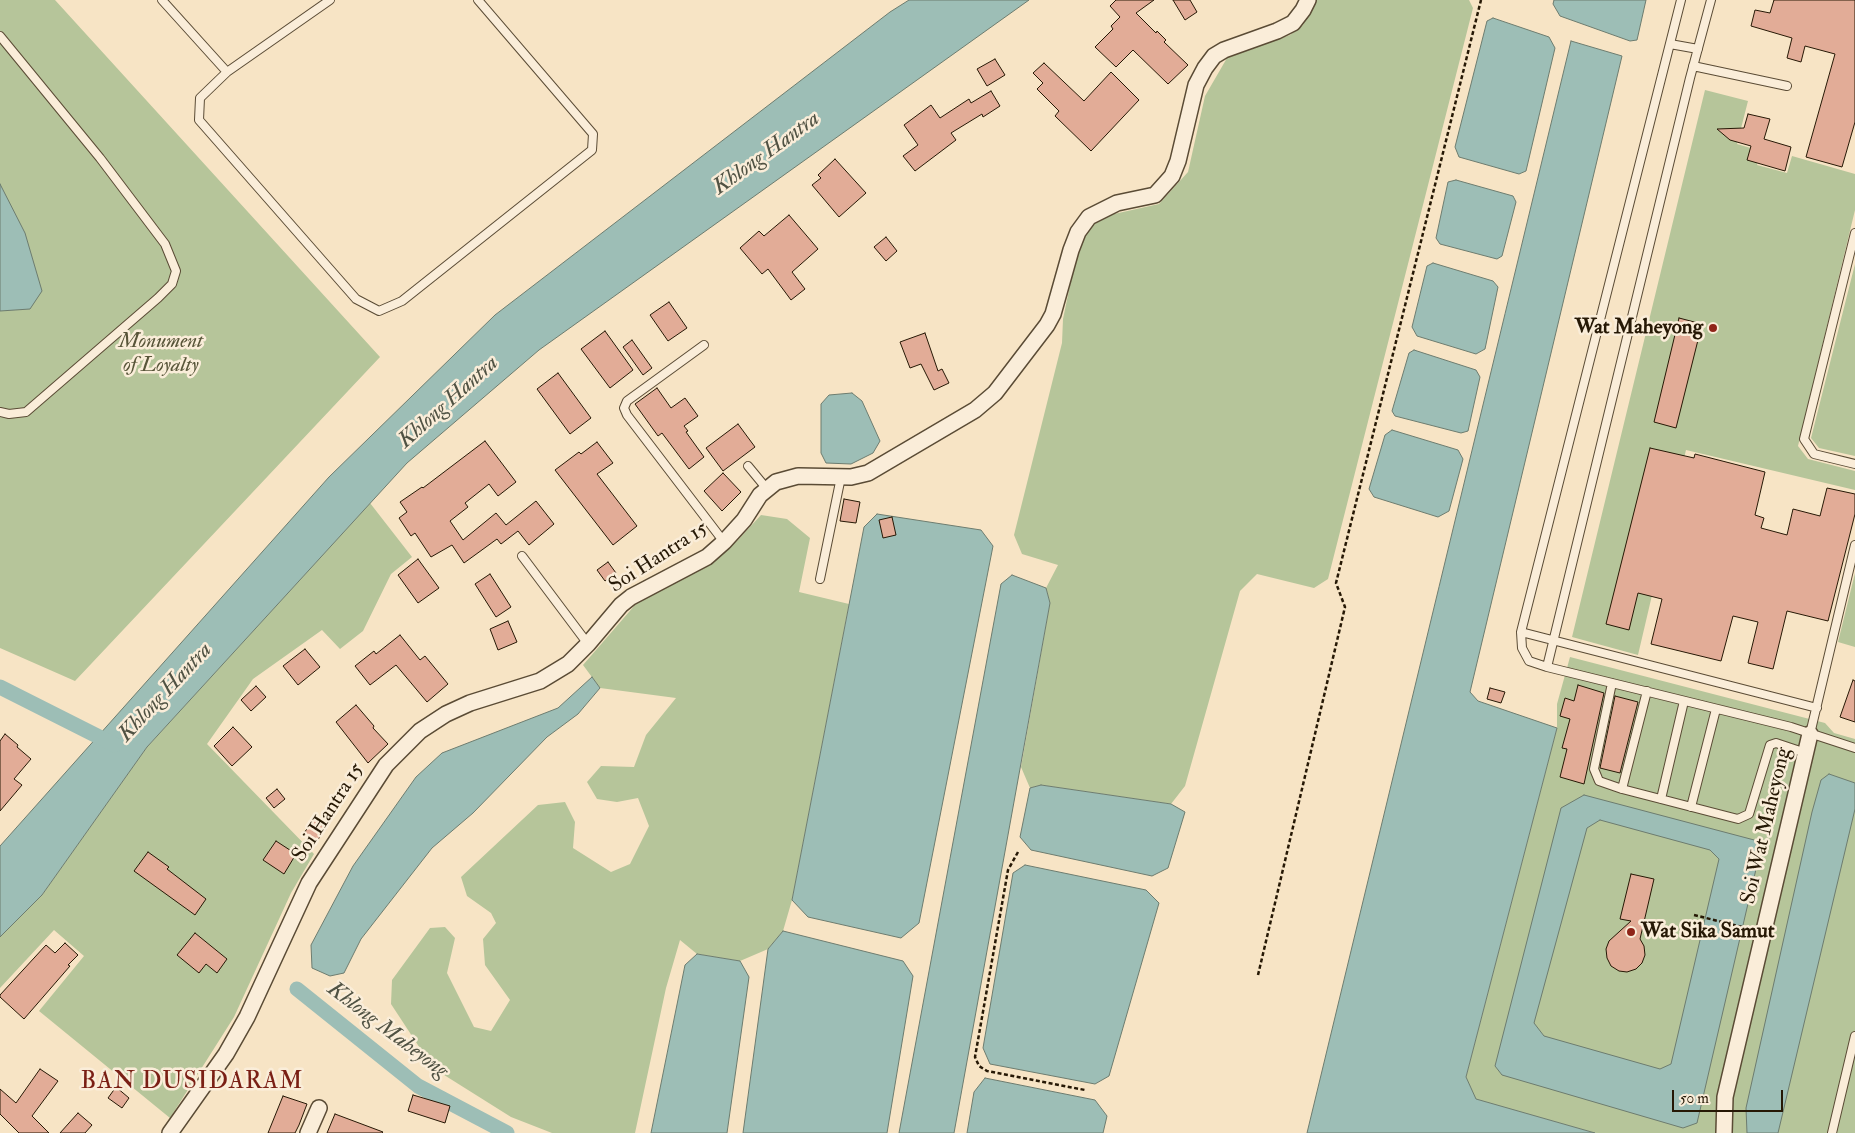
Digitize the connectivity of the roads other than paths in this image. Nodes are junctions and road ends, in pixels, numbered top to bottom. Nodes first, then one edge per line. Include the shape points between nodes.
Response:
1 (162, 0) edge
2 (330, 0) edge
3 (478, 0) edge
4 (1308, 0) edge
5 (1681, 0) edge
6 (1711, 0) edge
7 (0, 36) edge
8 (1670, 44) junction
9 (1698, 49) junction
10 (1693, 66) junction
11 (227, 72) junction
12 (1787, 86) dead end
13 (1855, 233) edge
14 (704, 345) dead end
15 (0, 412) edge
16 (1855, 464) edge
17 (748, 466) dead end
18 (841, 477) junction
19 (767, 489) junction
20 (724, 542) junction
21 (1855, 545) edge
22 (522, 556) dead end
23 (820, 578) dead end
24 (1521, 632) junction
25 (1553, 640) junction
26 (588, 644) junction
27 (1547, 666) junction
28 (1612, 683) junction
29 (1647, 691) junction
30 (1684, 701) junction
31 (1816, 708) junction
32 (1716, 709) junction
33 (1810, 734) junction
34 (1855, 748) edge
35 (1806, 753) junction
36 (1622, 789) junction
37 (1661, 799) junction
38 (1691, 807) junction
39 (1855, 1036) edge
40 (318, 1108) dead end
41 (170, 1133) edge
42 (308, 1133) edge
43 (1724, 1133) edge
44 (1832, 1133) edge

1 - 11 lane
2 - 11 lane
3 - 11 lane via 593,134 592,150 402,301 379,312 356,299 199,120 200,98
4 - 18 street, Soi Hantra 15 via 1293,23 1214,56 1196,85 1172,176 1155,195 1117,203 1089,217 1074,241 1053,314 995,393 975,410 868,473
5 - 8 lane
6 - 9 lane
7 - 15 lane via 100,158 165,244 176,271 172,284 158,298 26,412
8 - 9 lane
8 - 24 lane
9 - 10 lane
10 - 12 lane
10 - 25 lane
13 - 16 lane via 1804,439 1814,454
14 - 20 lane via 627,401 624,408
17 - 19 lane
18 - 19 street, Soi Hantra 15 via 798,476 776,482
18 - 23 lane
19 - 20 street, Soi Hantra 15
20 - 26 street, Soi Hantra 15 via 707,557 631,597
21 - 31 lane
22 - 26 lane
24 - 25 lane
24 - 27 lane via 1522,648 1529,661
25 - 27 lane
25 - 31 lane
26 - 41 street, Soi Hantra 15 via 568,664 540,681 446,714 420,731 386,765 309,884 247,1017 226,1054
27 - 28 lane
28 - 29 lane
28 - 36 lane via 1594,769 1599,781
29 - 30 lane
29 - 36 lane
30 - 32 lane
30 - 37 lane
31 - 33 lane
32 - 33 lane
32 - 38 lane
33 - 34 lane
33 - 35 street, Soi Wat Maheyong
35 - 38 lane via 1770,745 1749,814 1738,819
35 - 43 street, Soi Wat Maheyong via 1726,1097
36 - 37 lane
37 - 38 lane
39 - 44 lane
40 - 42 street

